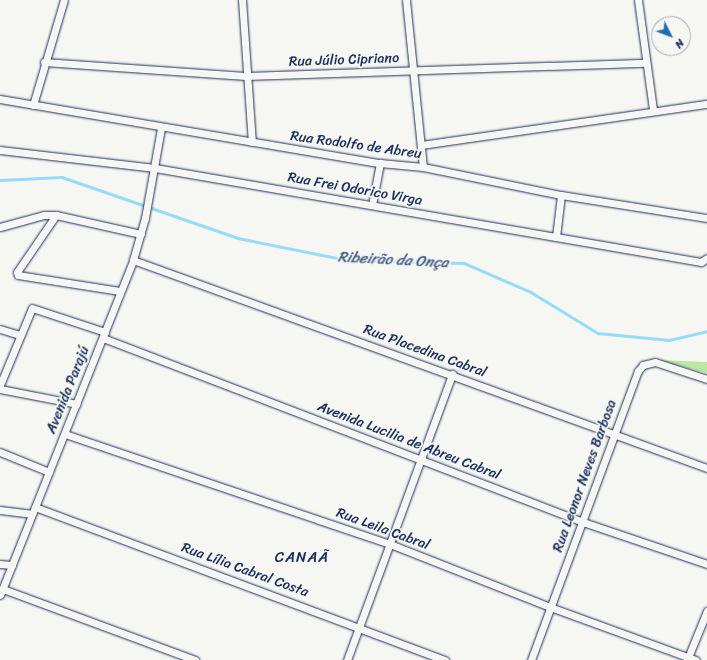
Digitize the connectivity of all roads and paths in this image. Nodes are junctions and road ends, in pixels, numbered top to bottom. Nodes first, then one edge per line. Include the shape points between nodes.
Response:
1 (64, 0) edge
2 (242, 0) edge
3 (406, 0) edge
4 (638, 0) edge
5 (44, 62) junction
6 (646, 63) junction
7 (412, 71) junction
8 (246, 76) junction
9 (0, 99) edge
10 (707, 104) edge
11 (33, 105) junction
12 (653, 110) junction
13 (161, 128) junction
14 (252, 142) junction
15 (421, 145) junction
16 (0, 150) edge
17 (380, 163) junction
18 (155, 168) junction
19 (423, 168) junction
20 (561, 196) junction
21 (372, 205) junction
22 (56, 215) junction
23 (707, 218) edge
24 (0, 227) edge
25 (141, 234) junction
26 (556, 237) junction
27 (133, 260) junction
28 (706, 260) edge
29 (120, 292) junction
30 (0, 329) edge
31 (20, 335) junction
32 (104, 335) junction
33 (452, 374) junction
34 (707, 379) edge
35 (0, 385) edge
36 (0, 389) edge
37 (77, 404) junction
38 (65, 434) junction
39 (614, 436) junction
40 (0, 452) edge
41 (420, 458) junction
42 (707, 468) edge
43 (48, 472) junction
44 (35, 507) junction
45 (0, 510) edge
46 (31, 514) junction
47 (583, 522) junction
48 (390, 544) junction
49 (0, 564) edge
50 (707, 564) edge
51 (12, 565) junction
52 (2, 592) edge
53 (550, 607) junction
54 (707, 611) edge
55 (360, 626) junction
56 (688, 658) edge
57 (196, 660) edge
58 (347, 660) edge
59 (445, 660) edge
60 (531, 660) edge
61 (696, 660) edge

1 - 5 street
2 - 8 street
3 - 7 street
4 - 6 street
5 - 8 street, Rua Júlio Cipriano
5 - 11 street
6 - 7 street, Rua Júlio Cipriano
6 - 12 street
7 - 8 street, Rua Júlio Cipriano
7 - 15 street
8 - 14 street
9 - 11 street, Rua Rodolfo de Abreu
10 - 12 street
11 - 13 street, Rua Rodolfo de Abreu
12 - 15 street
13 - 14 street, Rua Rodolfo de Abreu
13 - 18 street, Avenida Parajú
14 - 17 street, Rua Rodolfo de Abreu
15 - 19 street
16 - 18 street, Rua Frei Odorico Virga
17 - 19 street, Rua Rodolfo de Abreu
17 - 21 street
18 - 21 street, Rua Frei Odorico Virga
18 - 25 street, Avenida Parajú
19 - 20 street, Rua Rodolfo de Abreu
20 - 23 street, Rua Rodolfo de Abreu
20 - 26 street
21 - 26 street, Rua Frei Odorico Virga
22 - 24 street via 38,216
22 - 25 street
22 - 29 street via 17,272 18,275
25 - 27 street, Avenida Parajú
26 - 28 street, Rua Frei Odorico Virga
27 - 29 street, Avenida Parajú
27 - 33 street, Rua Placedina Cabral
29 - 32 street, Avenida Parajú
30 - 31 street
31 - 32 street, Avenida Lucilia de Abreu Cabral via 32,308
31 - 35 street
32 - 37 street, Avenida Parajú
32 - 41 street, Avenida Lucilia de Abreu Cabral
33 - 39 street, Rua Placedina Cabral
33 - 41 street
34 - 39 street, Rua Leonor Neves Barbosa via 655,362 643,365 638,371
36 - 37 street
37 - 38 street, Avenida Parajú
38 - 43 street, Avenida Parajú
38 - 48 street, Rua Leila Cabral
39 - 42 street, Rua Placedina Cabral
39 - 47 street, Rua Leonor Neves Barbosa
40 - 43 street
41 - 47 street, Avenida Lucilia de Abreu Cabral
41 - 48 street
43 - 44 street, Avenida Parajú
44 - 46 street, Avenida Parajú
44 - 55 street, Rua Lília Cabral Costa
45 - 46 street
46 - 51 street, Avenida Parajú
47 - 50 street, Avenida Lucilia de Abreu Cabral
47 - 53 street, Rua Leonor Neves Barbosa
48 - 53 street, Rua Leila Cabral
48 - 55 street
49 - 51 street
51 - 52 street, Avenida Parajú
52 - 57 street
53 - 56 street, Rua Leila Cabral
53 - 60 street, Rua Leonor Neves Barbosa
54 - 56 street
55 - 58 street
55 - 59 street, Rua Lília Cabral Costa
56 - 61 street, Rua Leila Cabral

